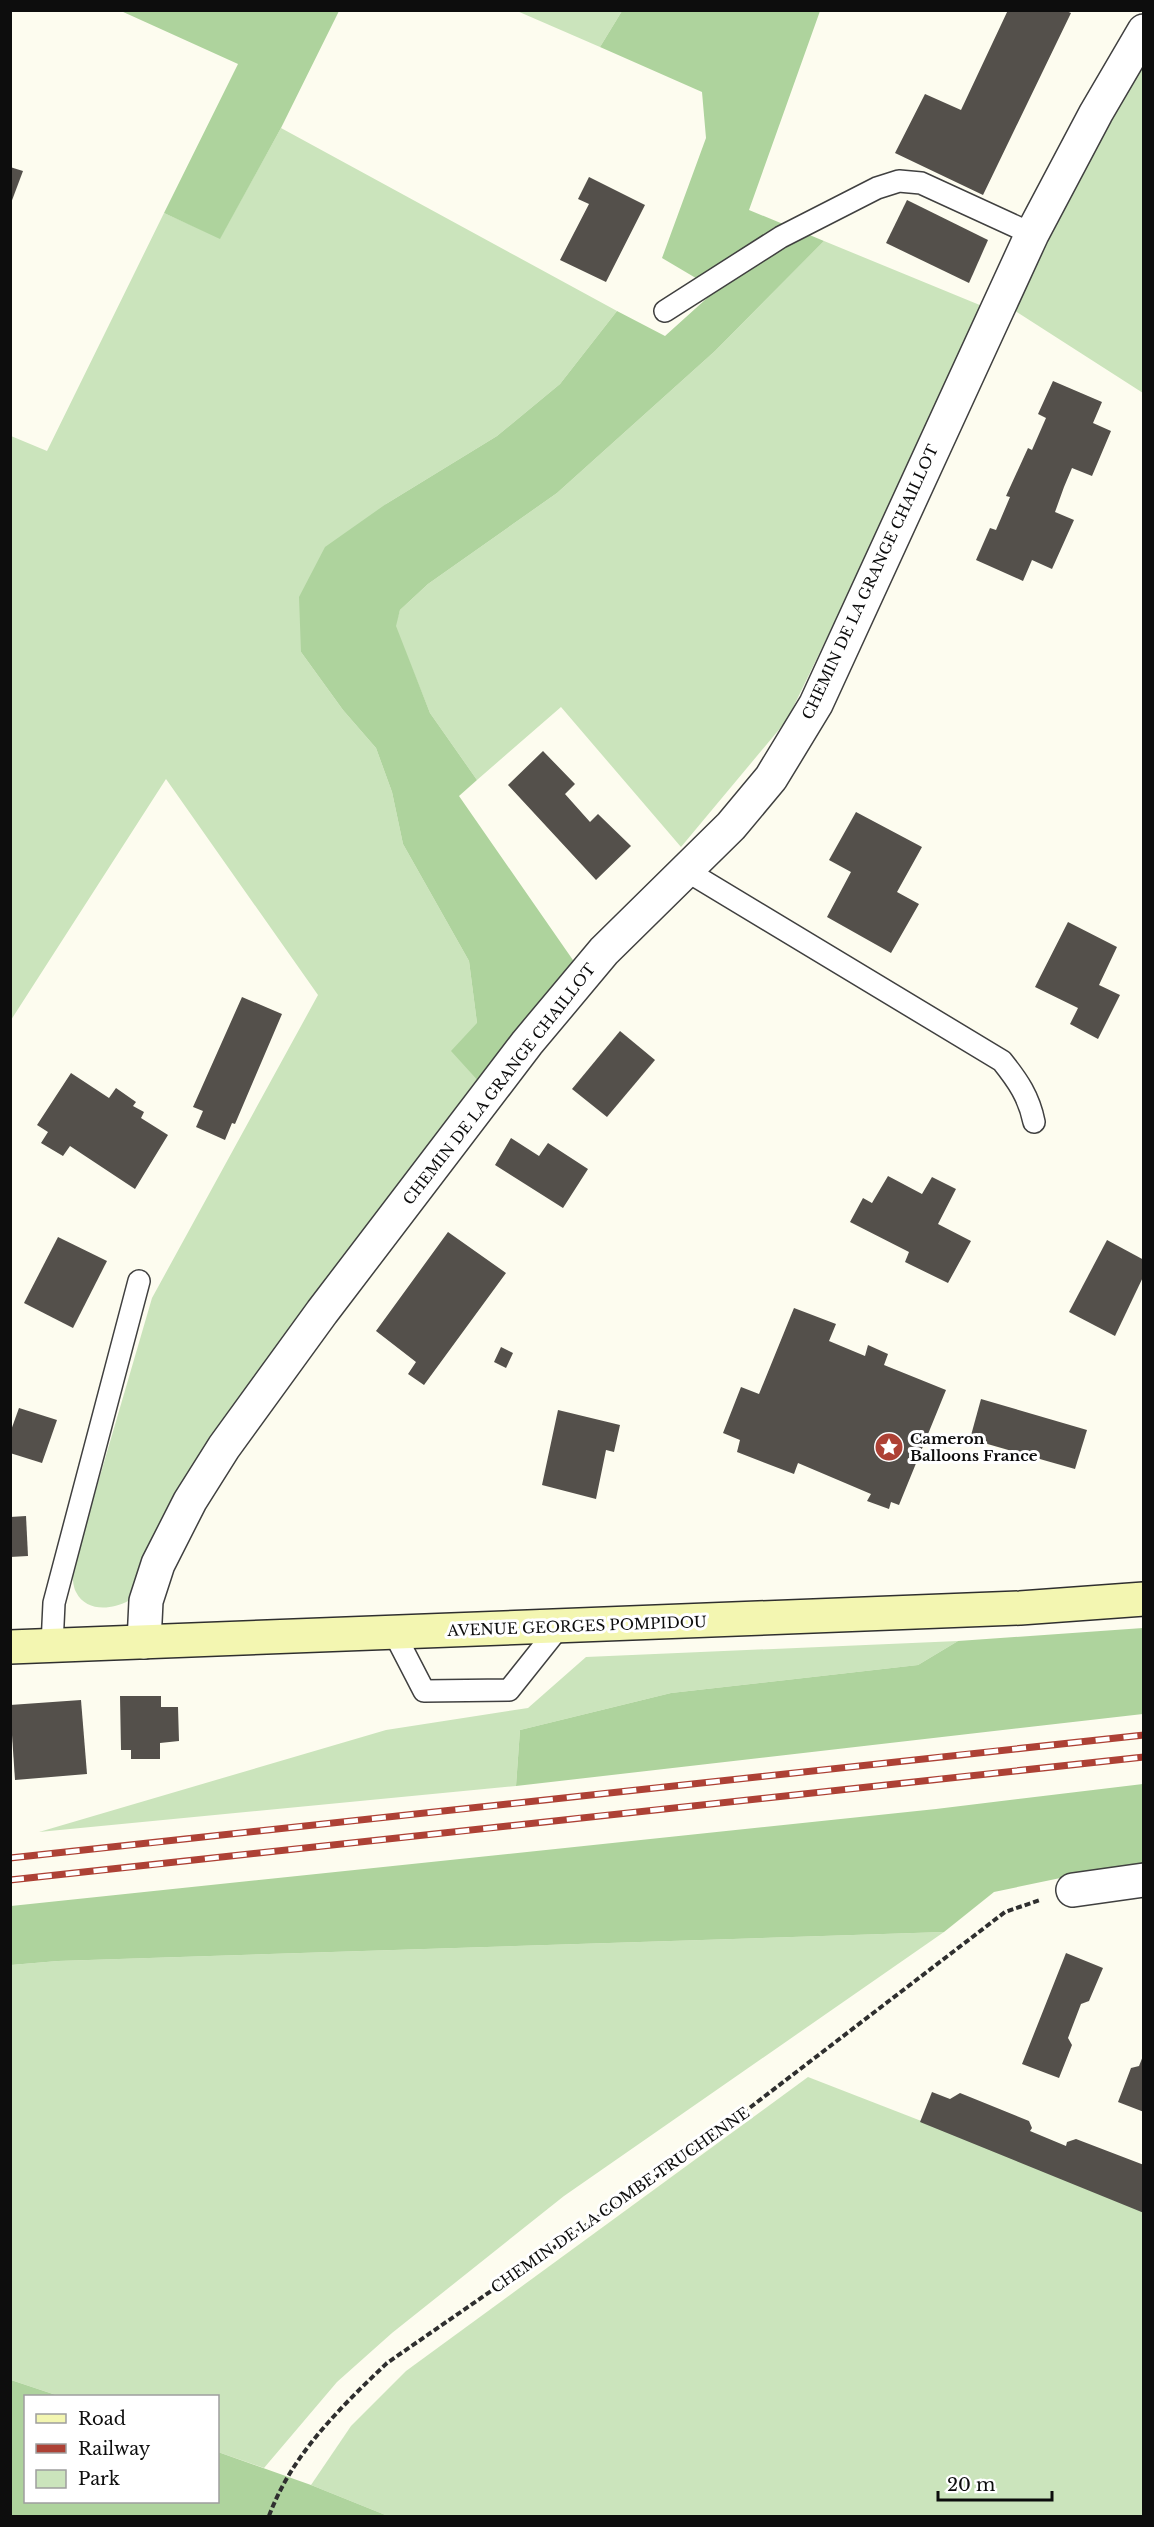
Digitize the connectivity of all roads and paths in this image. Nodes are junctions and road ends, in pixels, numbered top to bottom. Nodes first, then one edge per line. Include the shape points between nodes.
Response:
1 (1143, 31) edge
2 (1032, 234) junction
3 (665, 311) dead end
4 (687, 871) junction
5 (1034, 1122) dead end
6 (139, 1281) dead end
7 (1143, 1599) edge
8 (560, 1626) junction
9 (394, 1633) junction
10 (144, 1642) junction
11 (52, 1645) junction
12 (10, 1647) edge
13 (1143, 1880) edge
14 (1073, 1890) joint
15 (269, 2517) edge

1 - 2 street, CHEMIN DE LA GRANGE CHAILLOT
2 - 3 lane via 921,183 899,181 877,188 781,237
2 - 4 street, CHEMIN DE LA GRANGE CHAILLOT via 816,704 771,778
4 - 5 lane via 1002,1061 1020,1083
4 - 10 street, CHEMIN DE LA GRANGE CHAILLOT via 604,951 527,1043 224,1447 190,1501 158,1564 146,1601
6 - 11 lane via 54,1603
7 - 8 main road, AVENUE GEORGES POMPIDOU via 1020,1608
8 - 9 main road, AVENUE GEORGES POMPIDOU
8 - 9 lane via 508,1690 424,1691
9 - 10 main road, AVENUE GEORGES POMPIDOU
10 - 11 main road, AVENUE GEORGES POMPIDOU
11 - 12 main road, AVENUE GEORGES POMPIDOU
13 - 14 street
14 - 15 path, CHEMIN DE LA COMBE TRUCHENNE via 1005,1912 692,2152 387,2363 310,2442

